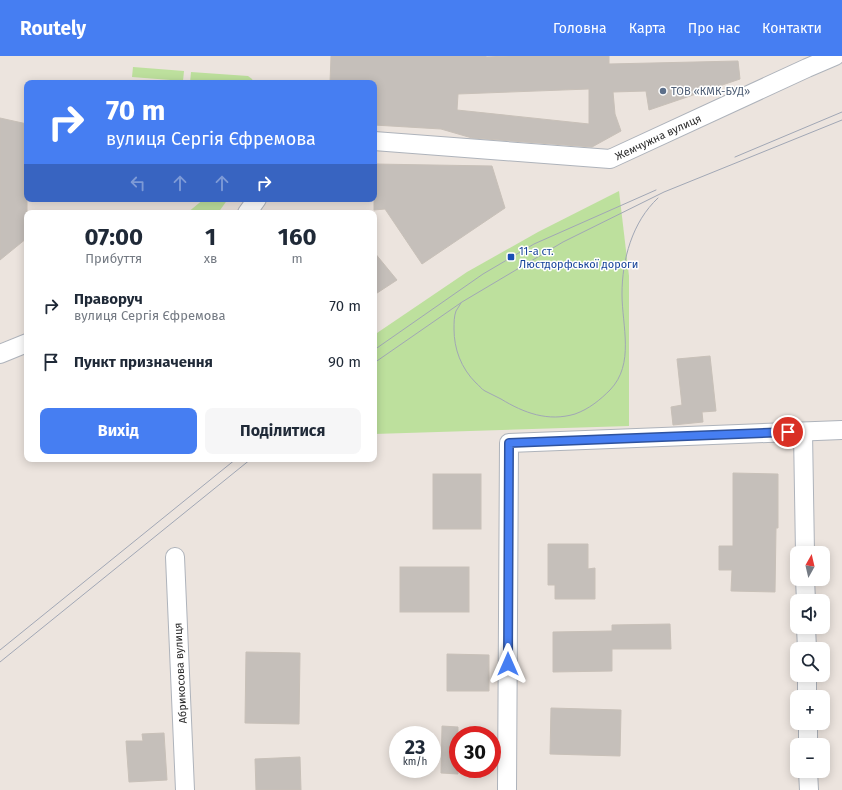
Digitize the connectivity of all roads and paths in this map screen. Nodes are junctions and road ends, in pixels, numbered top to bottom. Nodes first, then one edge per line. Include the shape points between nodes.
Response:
1 (835, 56) edge
2 (377, 141) edge
3 (24, 344) edge
4 (0, 354) edge
5 (842, 430) edge
6 (803, 432) junction
7 (805, 546) edge
8 (175, 557) dead end
9 (808, 778) edge
10 (185, 790) edge
11 (507, 790) edge
12 (809, 790) edge

1 - 2 street, Жемчужна вулиця via 610,159
3 - 4 street
5 - 6 street
6 - 7 street
6 - 11 street via 509,443
8 - 10 street, Абрикосова вулиця
9 - 12 street

